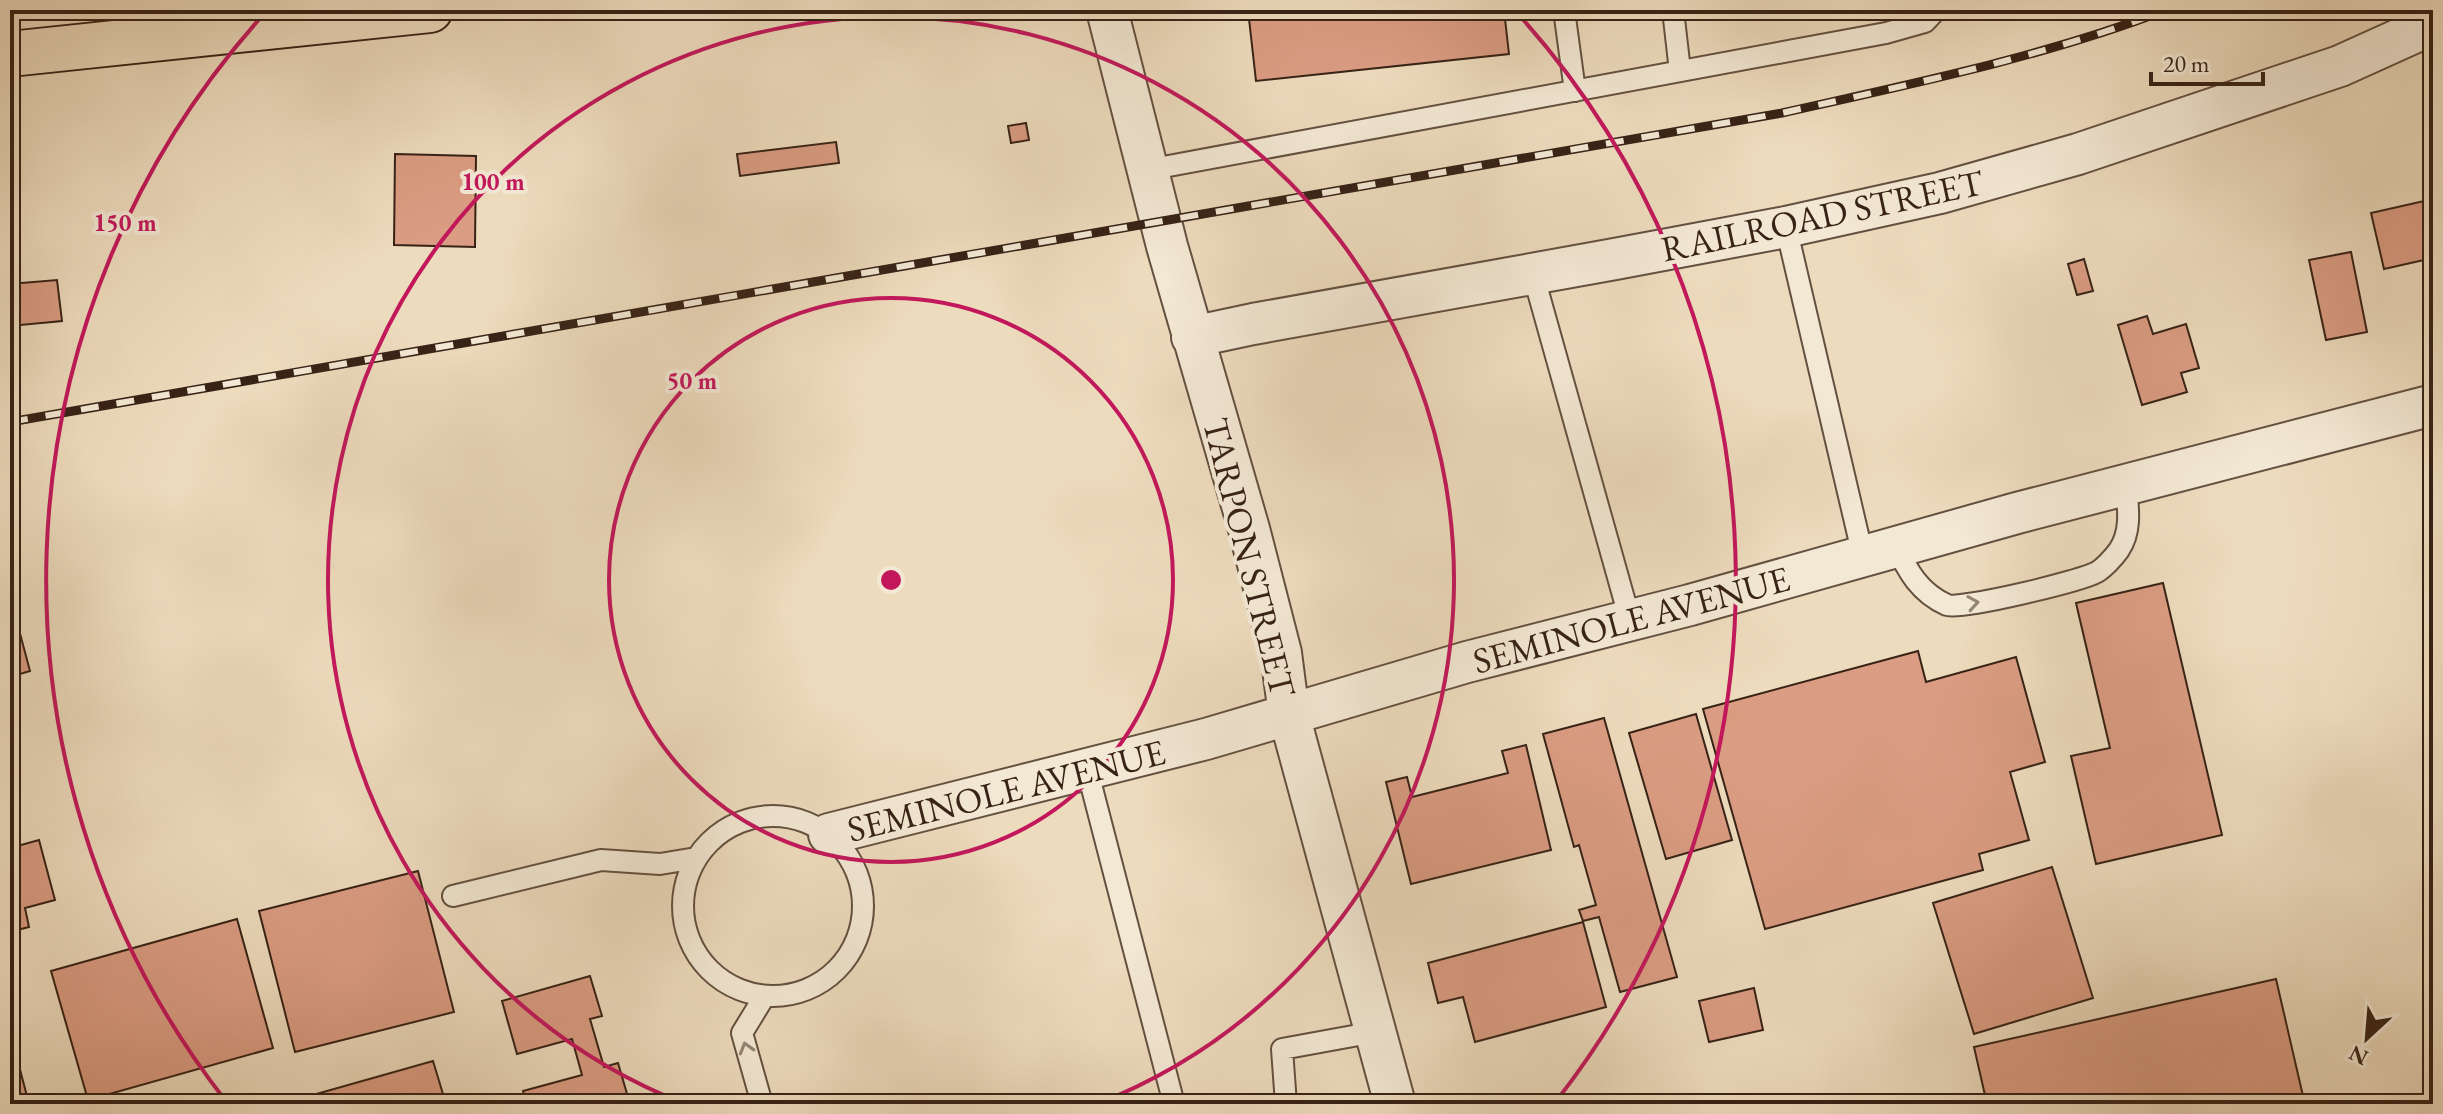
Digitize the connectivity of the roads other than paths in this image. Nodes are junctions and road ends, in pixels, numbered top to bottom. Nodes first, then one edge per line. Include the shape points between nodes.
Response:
1 (168, 10) edge
2 (430, 10) edge
3 (1107, 10) edge
4 (1564, 10) edge
5 (1673, 10) edge
6 (1936, 10) edge
7 (2433, 24) edge
8 (10, 44) edge
9 (10, 54) edge
10 (1680, 71) junction
11 (1575, 91) junction
12 (1147, 170) junction
13 (1786, 227) junction
14 (1533, 274) junction
15 (1192, 337) junction
16 (2433, 405) edge
17 (2126, 485) junction
18 (1880, 551) junction
19 (1630, 620) junction
20 (1289, 715) junction
21 (1087, 769) junction
22 (829, 834) junction
23 (696, 858) junction
24 (453, 896) dead end
25 (764, 997) junction
26 (1375, 1032) junction
27 (762, 1104) edge
28 (1174, 1104) edge
29 (1286, 1104) edge
30 (1395, 1104) edge

1 - 8 main road via 35,25
2 - 9 main road
3 - 12 street, TARPON STREET
4 - 11 lane
5 - 10 lane
6 - 10 lane via 1925,22 1886,33
7 - 13 street, RAILROAD STREET via 2340,66 2078,154 1940,193
10 - 11 lane
11 - 12 lane
12 - 15 street, TARPON STREET
13 - 14 street, RAILROAD STREET
13 - 18 lane
14 - 15 street, RAILROAD STREET
14 - 19 lane
15 - 20 street, TARPON STREET via 1281,653
16 - 17 street, SEMINOLE AVENUE
17 - 18 street, SEMINOLE AVENUE
18 -> 17 lane via 1929,595 1951,607 2011,597 2097,572 2119,550 2129,522
18 - 19 street, SEMINOLE AVENUE
19 - 20 street, SEMINOLE AVENUE
20 - 21 street, SEMINOLE AVENUE
20 - 26 street, TARPON STREET
21 - 22 street, SEMINOLE AVENUE
21 - 28 lane
22 - 23 lane via 804,820 773,815 743,820 715,835
22 - 25 lane via 849,856 861,882 864,912 858,940 843,965 820,984 793,995
23 - 24 lane via 660,864 601,860
23 - 25 lane via 684,886 682,916 691,946 709,971 735,988
27 -> 25 lane via 742,1033
26 - 29 lane via 1282,1049
26 - 30 street, TARPON STREET

